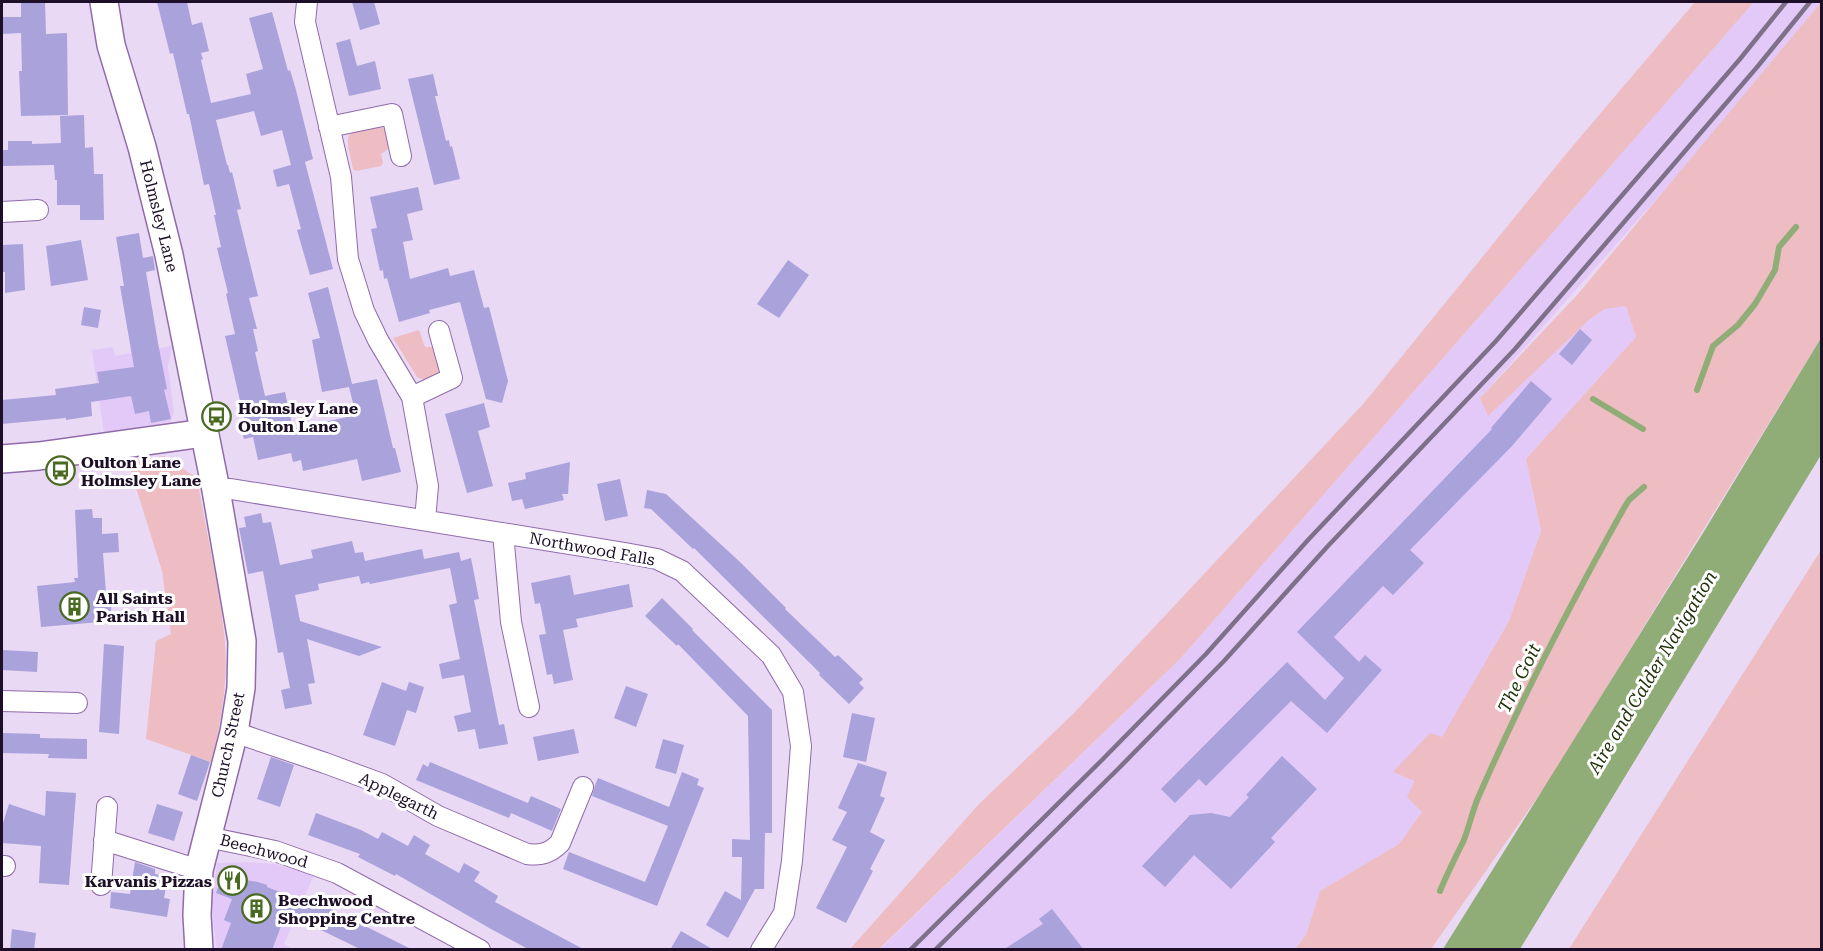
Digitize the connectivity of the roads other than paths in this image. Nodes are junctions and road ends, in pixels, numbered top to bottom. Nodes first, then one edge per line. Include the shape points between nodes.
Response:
1 (104, 2) edge
2 (307, 2) edge
3 (329, 127) junction
4 (401, 156) dead end
5 (38, 210) dead end
6 (2, 212) edge
7 (439, 331) dead end
8 (412, 397) junction
9 (204, 433) junction
10 (2, 459) edge
11 (216, 490) junction
12 (425, 520) junction
13 (503, 533) junction
14 (2, 701) edge
15 (77, 702) dead end
16 (529, 707) dead end
17 (234, 732) junction
18 (583, 787) dead end
19 (107, 807) dead end
20 (207, 837) junction
21 (105, 840) junction
22 (199, 870) junction
23 (101, 885) dead end
24 (199, 950) edge
25 (480, 950) edge
26 (760, 950) edge

1 - 9 street, Holmsley Lane via 111,45 169,255
2 - 3 street via 305,22
3 - 4 street via 392,114
3 - 8 street via 341,177 348,260 364,311
5 - 6 street
7 - 8 street via 452,378
8 - 12 street via 428,486
9 - 10 street
9 - 11 street, Church Street
11 - 12 street, Northwood Falls via 231,489
11 - 17 street, Church Street via 242,641 241,688
12 - 13 street, Northwood Falls
13 - 16 street via 511,622
13 - 26 street, Northwood Falls via 657,559 682,571 771,655 793,692 801,746 784,913
14 - 15 street
17 - 18 street, Applegarth via 382,784 438,816 527,854 545,854 561,843
17 - 20 street, Church Street
19 - 21 street
20 - 22 street, Church Street
20 - 25 street, Beechwood via 275,851 337,873
21 - 22 street
21 - 23 street
22 - 24 street, Church Street

